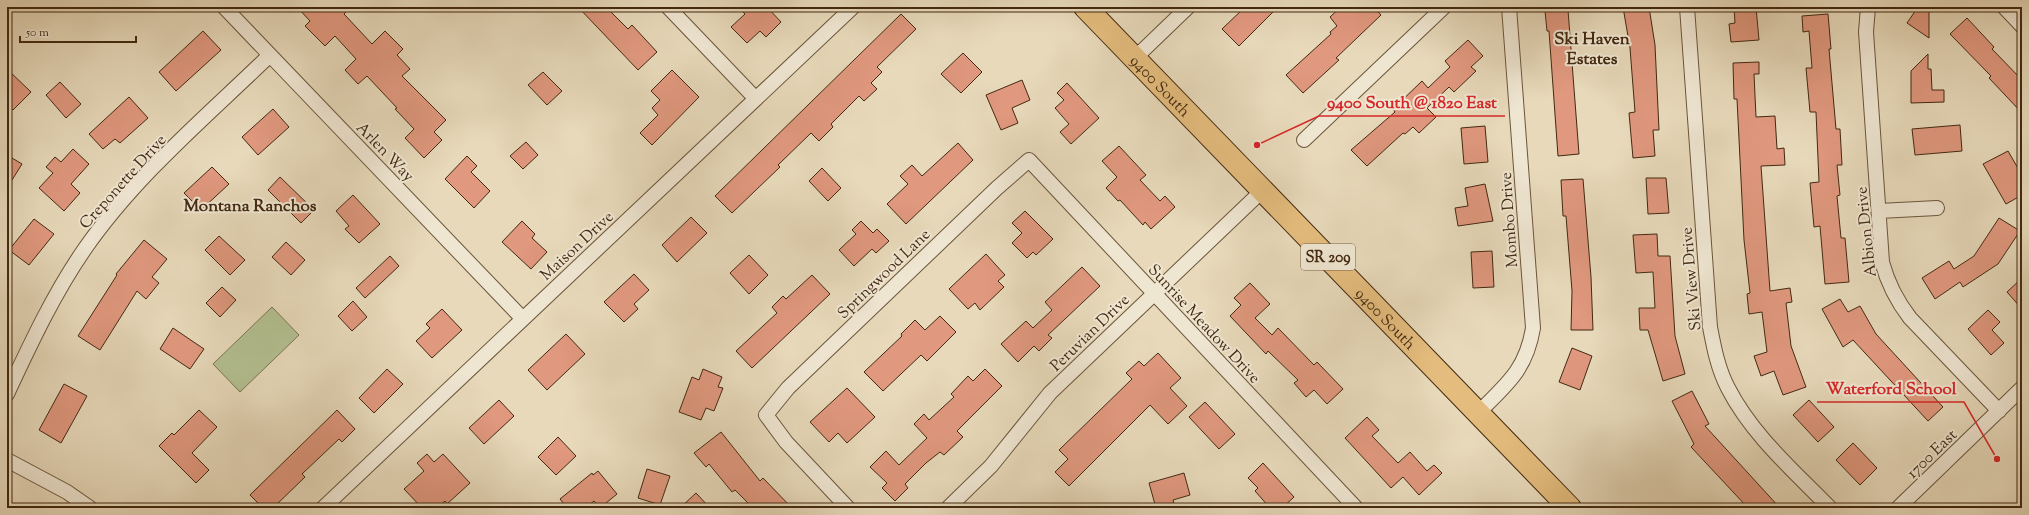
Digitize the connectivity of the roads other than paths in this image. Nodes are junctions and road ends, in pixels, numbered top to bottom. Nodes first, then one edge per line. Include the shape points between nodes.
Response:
1 (224, 7) edge
2 (668, 7) edge
3 (853, 7) edge
4 (1086, 7) edge
5 (1188, 7) edge
6 (1444, 7) edge
7 (1509, 7) edge
8 (1687, 7) edge
9 (1868, 7) edge
10 (2004, 7) edge
11 (2022, 26) edge
12 (270, 55) junction
13 (1135, 58) junction
14 (756, 98) junction
15 (1304, 140) dead end
16 (1029, 160) joint
17 (1263, 190) junction
18 (1937, 208) dead end
19 (1879, 211) junction
20 (1154, 294) junction
21 (523, 318) junction
22 (2022, 388) edge
23 (7, 394) edge
24 (1999, 410) junction
25 (1478, 413) junction
26 (7, 460) edge
27 (90, 508) edge
28 (323, 508) edge
29 (848, 508) edge
30 (948, 508) edge
31 (1356, 508) edge
32 (1570, 508) edge
33 (1830, 508) edge
34 (1898, 508) edge

1 - 12 street, Arlen Way
2 - 14 street
3 - 14 street, Maison Drive
4 - 13 main road, 9400 South / SR 209
5 - 13 street
6 - 15 street
7 - 25 street, Mombo Drive via 1533,328 1525,360
8 - 33 street, Ski View Drive via 1710,327 1716,358 1743,414 1762,438
9 - 19 street, Albion Drive via 1866,32
10 - 11 street
12 - 21 street, Arlen Way
12 - 23 street, Creponette Drive via 145,175 109,217 58,291
13 - 17 main road, 9400 South / SR 209
14 - 21 street, Maison Drive
16 - 20 street, Sunrise Meadow Drive
16 - 29 street, Springwood Lane via 788,388 766,415 786,442
17 - 20 street, Peruvian Drive
17 - 25 main road, 9400 South / SR 209
18 - 19 street
19 - 24 street, Albion Drive via 1882,262 1887,282 1897,301 1910,318
20 - 30 street, Peruvian Drive via 1050,393 991,466
20 - 31 street, Sunrise Meadow Drive
21 - 28 street, Maison Drive
22 - 24 street, 1700 East
24 - 34 street, 1700 East
25 - 32 main road, 9400 South / SR 209
26 - 27 street via 67,492

